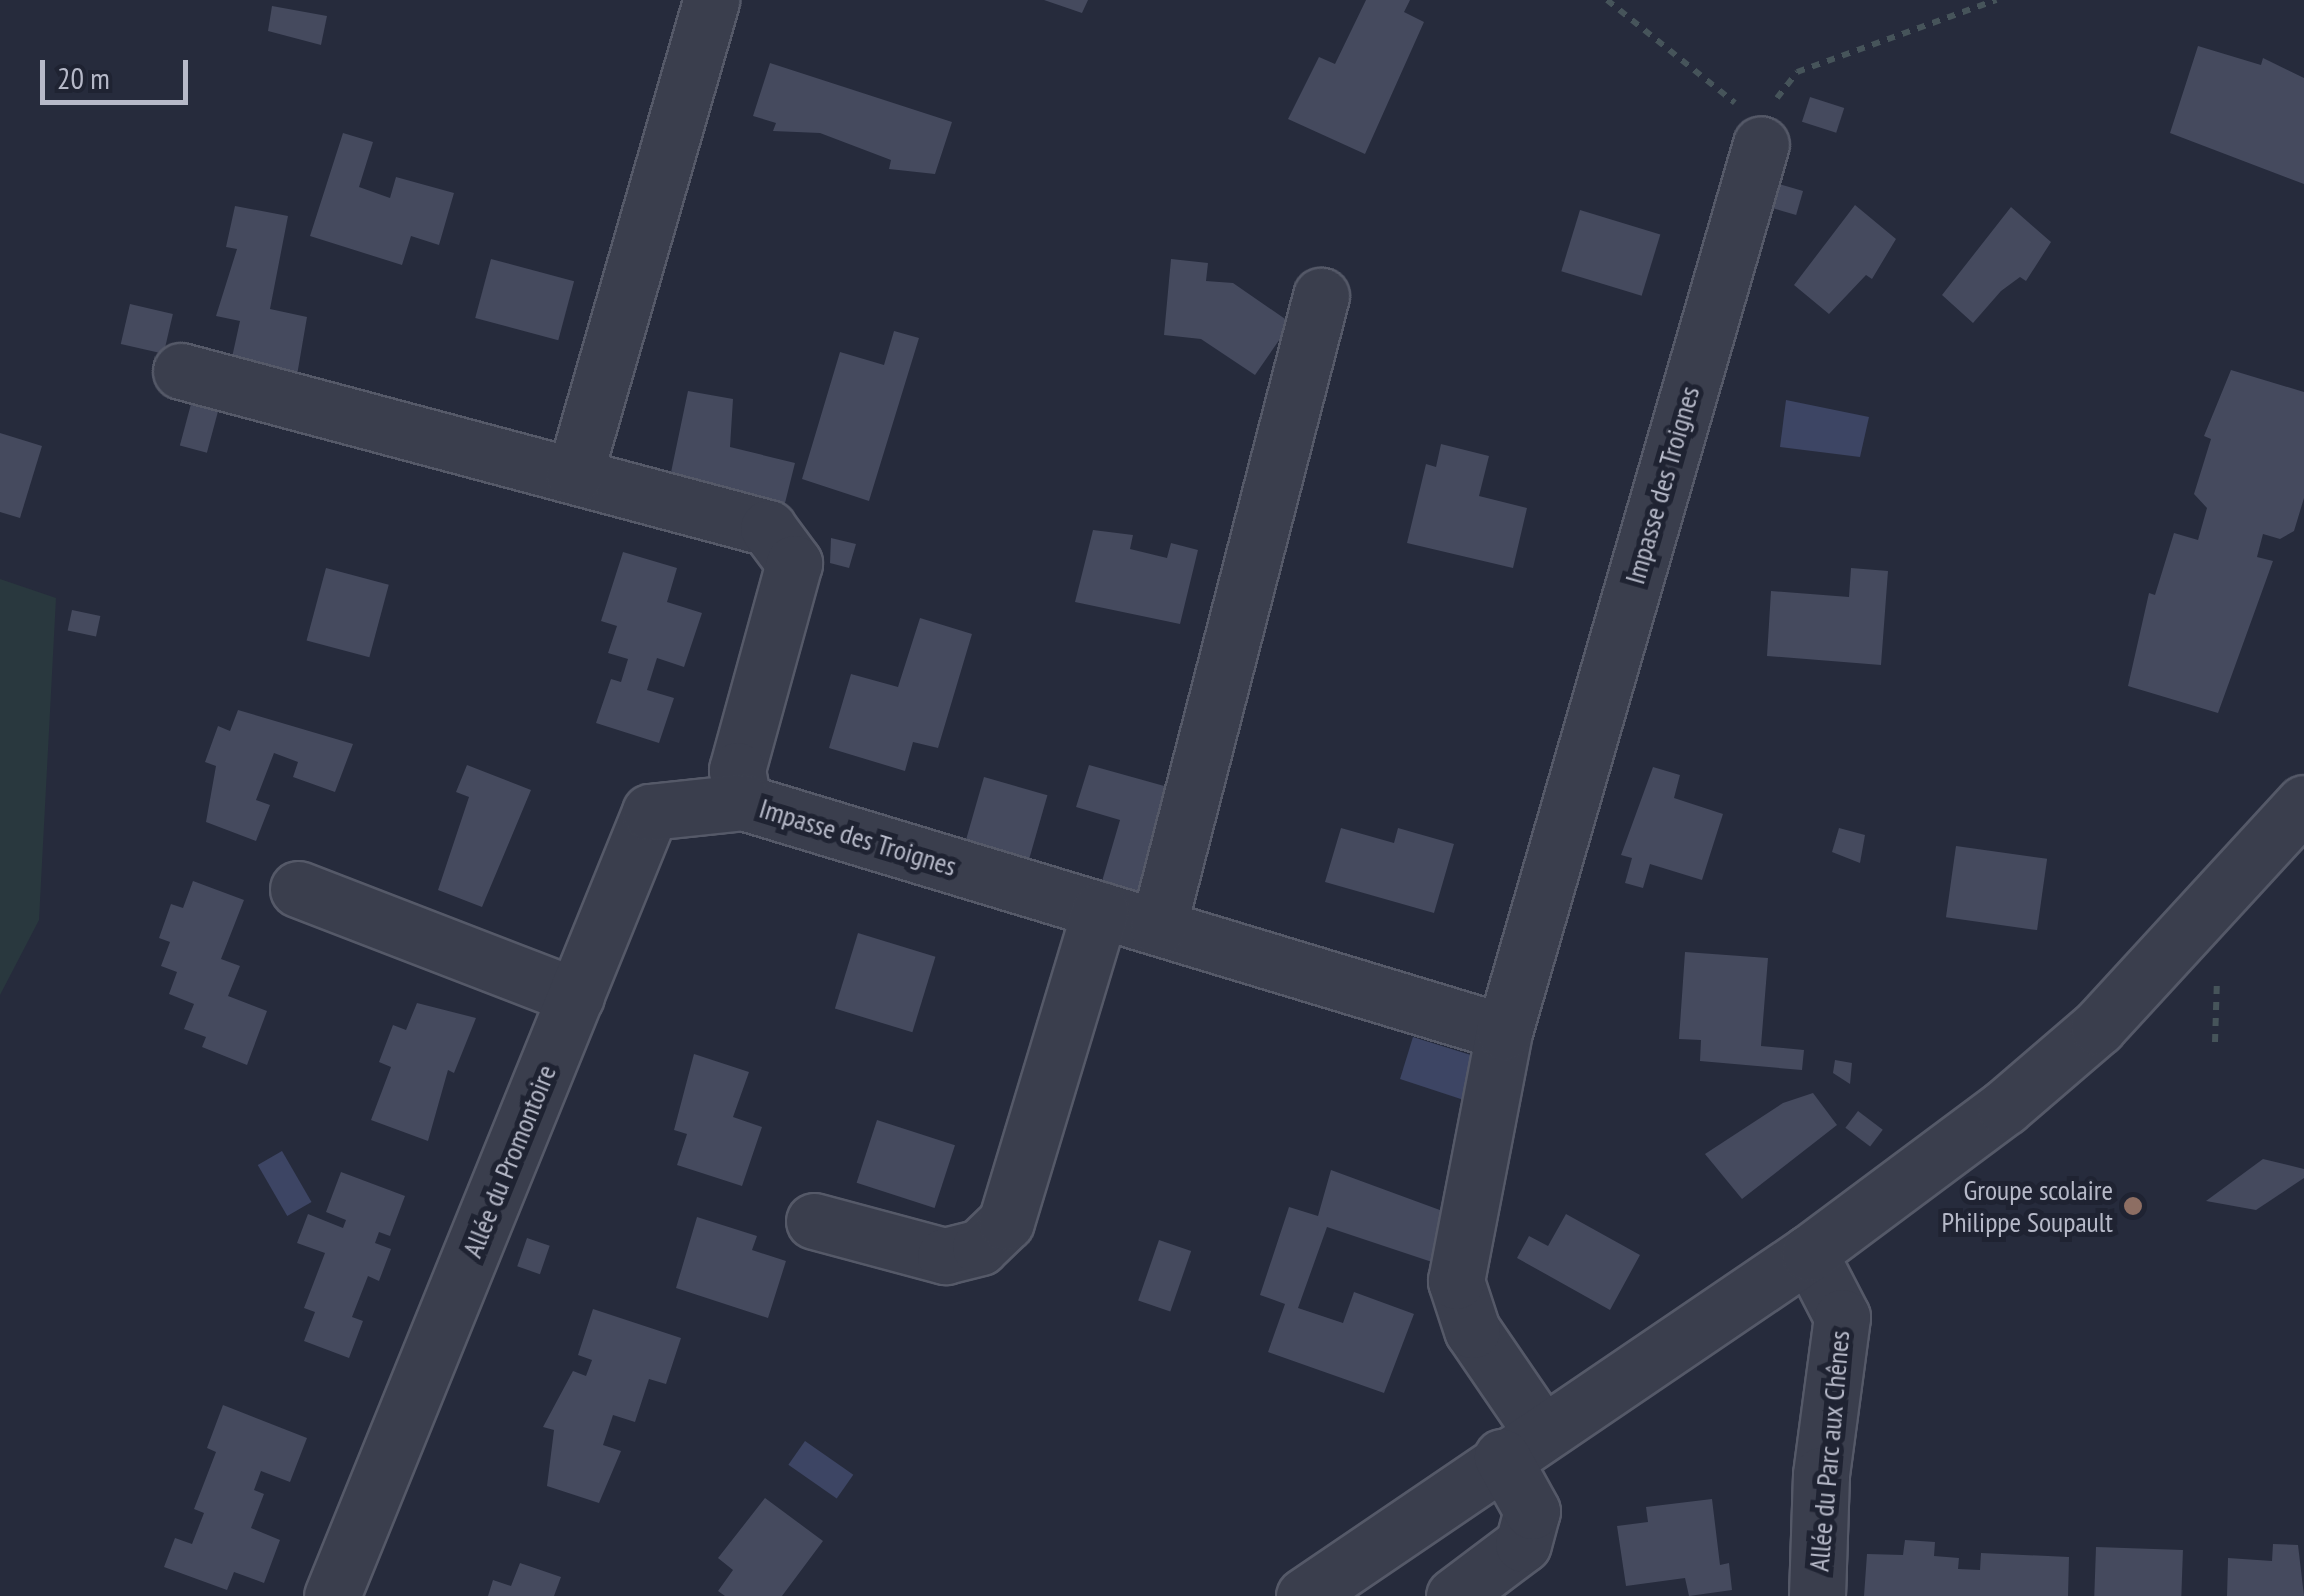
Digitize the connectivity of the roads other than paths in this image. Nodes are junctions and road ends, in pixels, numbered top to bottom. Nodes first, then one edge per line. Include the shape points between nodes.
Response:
1 (710, 0) edge
2 (1758, 136) road end
3 (1321, 296) dead end
4 (181, 371) dead end
5 (574, 476) junction
6 (743, 802) junction
7 (2304, 803) edge
8 (298, 889) dead end
9 (1100, 910) junction
10 (1158, 928) junction
11 (576, 996) junction
12 (1504, 1032) junction
13 (814, 1221) dead end
14 (1809, 1253) junction
15 (1521, 1444) junction
16 (332, 1596) edge
17 (1304, 1596) edge
18 (1454, 1596) edge
19 (1816, 1596) edge

1 - 5 street
2 - 12 street, Impasse des Troignes
3 - 10 street
4 - 5 street, Impasse des Troignes
5 - 6 street, Impasse des Troignes via 768,528 794,563 736,770
6 - 9 street, Impasse des Troignes
6 - 11 street, Allée du Promontoire via 650,812
7 - 14 street via 2098,1027 2006,1107
8 - 11 street
9 - 10 street, Impasse des Troignes
9 - 13 street via 1006,1222 980,1248 945,1256
10 - 12 street, Impasse des Troignes
11 - 16 street, Allée du Promontoire
12 - 15 street, Impasse des Troignes via 1456,1280
14 - 15 street
14 - 19 street, Allée du Parc aux Chênes via 1842,1317 1821,1474
15 - 17 street
15 - 18 street, Impasse des Troignes via 1532,1511 1523,1544

